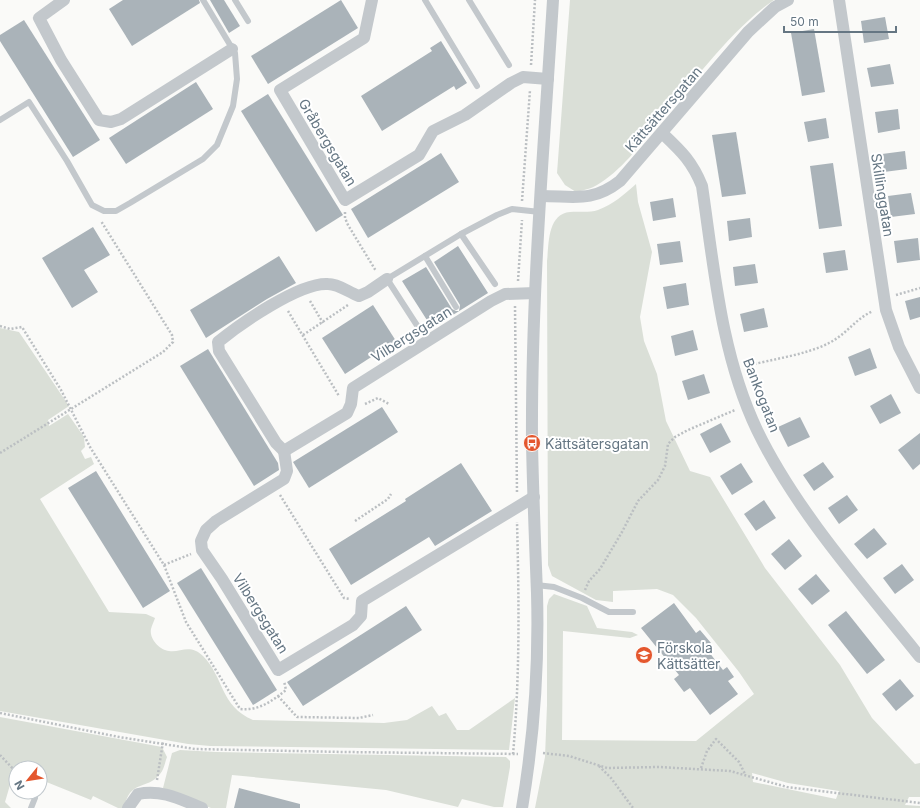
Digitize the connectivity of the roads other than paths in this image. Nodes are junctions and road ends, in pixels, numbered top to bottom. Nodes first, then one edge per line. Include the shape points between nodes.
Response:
1 (64, 0) edge
2 (203, 0) edge
3 (235, 0) edge
4 (372, 0) edge
5 (425, 0) edge
6 (469, 0) edge
7 (552, 0) edge
8 (788, 0) edge
9 (839, 0) edge
10 (248, 21) dead end
11 (232, 49) junction
12 (509, 65) dead end
13 (548, 79) junction
14 (477, 86) dead end
15 (0, 120) edge
16 (662, 132) junction
17 (541, 196) junction
18 (540, 212) junction
19 (461, 234) junction
20 (425, 256) junction
21 (385, 280) junction
22 (495, 284) dead end
23 (534, 293) junction
24 (456, 307) dead end
25 (420, 330) dead end
26 (920, 388) edge
27 (284, 451) junction
28 (534, 497) junction
29 (536, 585) junction
30 (633, 612) dead end
31 (920, 657) edge
32 (128, 808) edge
33 (202, 808) edge
34 (522, 808) edge

1 - 11 street via 38,18 99,120 111,122 121,118
2 - 11 lane
3 - 10 lane
4 - 13 street, Gråbergsgatan via 364,38 280,90 345,200 419,155 433,131 465,115 511,83 523,78
5 - 14 lane
6 - 12 lane
7 - 13 street
8 - 16 street, Kättsättersgatan via 775,7 748,32
9 - 26 street, Skillinggatan via 886,310 898,347
11 - 15 lane via 235,53 237,79 233,106 217,145 203,159 116,211 104,211 92,206 67,161 28,102
13 - 17 street
16 - 17 street, Kättsättersgatan via 620,181 606,192 587,197
16 - 31 street, Bankogatan via 694,167 702,186 717,282 735,369 757,430 802,506
17 - 18 street
18 - 19 lane via 512,209
18 - 23 street
19 - 20 lane
19 - 22 lane
20 - 21 lane
20 - 24 lane
21 - 25 lane
21 - 27 street via 359,296 329,284 303,288 218,342 219,350 276,443
23 - 27 street, Vilbergsgatan via 505,294 491,301 353,388 347,413
23 - 28 street
27 - 28 street, Vilbergsgatan via 287,471 284,479 216,521 206,530 201,541 202,550 278,670 353,625 361,616 362,601
28 - 29 street
29 - 30 lane via 554,587 609,612
29 - 34 street via 536,684 531,753
32 - 33 street via 138,794 155,792 162,792

